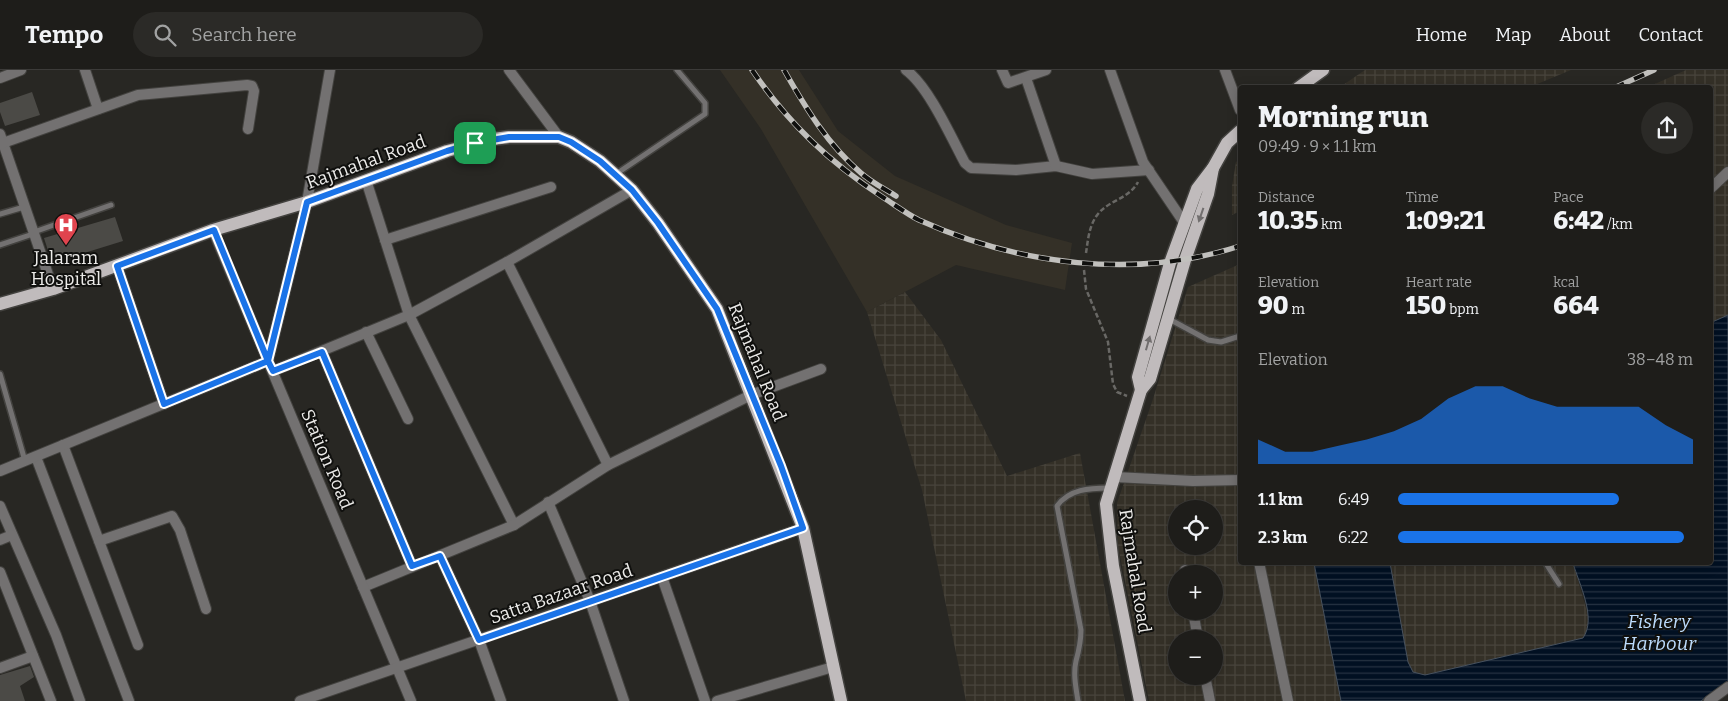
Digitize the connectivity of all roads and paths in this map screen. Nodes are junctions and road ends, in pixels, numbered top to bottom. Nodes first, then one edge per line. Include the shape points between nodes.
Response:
1 (21, 70) edge
2 (86, 70) edge
3 (330, 70) edge
4 (509, 70) edge
5 (677, 70) edge
6 (906, 70) edge
7 (1002, 70) edge
8 (1046, 70) edge
9 (1110, 70) edge
10 (1225, 70) edge
11 (1323, 70) edge
12 (0, 78) edge
13 (1026, 78) junction
14 (1302, 85) edge
15 (1238, 105) edge
16 (98, 109) junction
17 (248, 129) dead end
18 (1238, 133) edge
19 (559, 137) junction
20 (1, 140) edge
21 (1056, 166) junction
22 (1213, 168) junction
23 (1145, 170) junction
24 (1728, 172) edge
25 (616, 174) junction
26 (366, 180) junction
27 (1713, 186) edge
28 (551, 187) dead end
29 (632, 190) junction
30 (307, 202) junction
31 (111, 206) dead end
32 (24, 207) junction
33 (0, 214) edge
34 (1185, 224) junction
35 (214, 230) junction
36 (33, 233) junction
37 (385, 240) junction
38 (0, 245) edge
39 (1086, 253) dead end
40 (507, 262) junction
41 (117, 266) junction
42 (1084, 270) dead end
43 (53, 289) junction
44 (0, 304) edge
45 (409, 315) junction
46 (1168, 318) junction
47 (366, 332) junction
48 (1238, 337) edge
49 (322, 352) junction
50 (270, 366) junction
51 (821, 369) dead end
52 (0, 374) edge
53 (751, 395) junction
54 (1139, 395) junction
55 (164, 404) junction
56 (408, 419) dead end
57 (63, 445) junction
58 (36, 457) junction
59 (25, 462) junction
60 (608, 464) junction
61 (0, 471) edge
62 (1238, 480) edge
63 (1112, 483) junction
64 (548, 502) junction
65 (0, 506) edge
66 (514, 525) junction
67 (803, 528) junction
68 (12, 535) junction
69 (0, 540) edge
70 (99, 540) junction
71 (440, 556) junction
72 (1260, 565) edge
73 (1548, 565) edge
74 (412, 566) junction
75 (0, 572) edge
76 (662, 577) junction
77 (1559, 584) dead end
78 (363, 586) junction
79 (590, 602) junction
80 (206, 609) dead end
81 (479, 640) junction
82 (138, 644) dead end
83 (33, 656) junction
84 (397, 667) junction
85 (833, 667) junction
86 (0, 668) edge
87 (1207, 685) edge
88 (1728, 687) edge
89 (51, 701) edge
90 (80, 701) edge
91 (129, 701) edge
92 (300, 701) edge
93 (411, 701) edge
94 (501, 701) edge
95 (624, 701) edge
96 (705, 701) edge
97 (717, 701) edge
98 (840, 701) edge
99 (1078, 701) edge
100 (1140, 701) edge
101 (1210, 701) edge
102 (1288, 701) edge
103 (1709, 701) edge

1 - 12 street
2 - 16 street
3 - 30 street
4 - 19 street
5 - 25 lane via 705,102 705,114
6 - 21 street via 914,77 971,168 1016,170
7 - 13 street via 1008,83
8 - 13 street
9 - 23 street
10 - 15 street
11 - 14 main road
13 - 21 street
16 - 17 street via 148,93 247,85 254,91
16 - 20 street
18 - 22 main road, Rajmahal Road via 1227,143
19 - 25 main road, Rajmahal Road via 587,152
19 - 26 main road, Rajmahal Road via 493,139 447,151
20 - 32 street
21 - 23 street via 1092,174
22 - 34 main road, Rajmahal Road via 1197,189
22 -> 46 main road, Rajmahal Road via 1208,194
23 - 34 street
23 - 39 path via 1134,189 1098,214 1090,229
24 - 27 street
25 - 29 main road, Rajmahal Road
26 - 30 main road, Rajmahal Road
26 - 37 street
28 - 37 street
29 - 40 street
29 - 53 main road, Rajmahal Road via 717,309
30 - 35 main road, Rajmahal Road
30 - 50 street
31 - 36 lane
32 - 33 lane
32 - 36 street
54 -> 34 main road, Rajmahal Road via 1138,377 1170,263
35 - 41 main road, Rajmahal Road
35 - 50 street, Station Road
36 - 38 lane
36 - 43 street
37 - 45 street
40 - 45 street
40 - 60 street
41 - 43 main road, Rajmahal Road
41 - 55 street
42 - 54 path via 1086,289 1108,342 1113,384 1118,392
43 - 44 main road, Rajmahal Road
45 - 47 street
45 - 66 street
46 - 48 lane via 1208,340 1221,342
46 - 54 main road, Rajmahal Road via 1150,379
47 - 49 street
47 - 56 street
49 - 50 street
49 - 74 street
50 - 55 street
50 - 78 street, Station Road
51 - 53 street
52 - 59 lane
53 - 60 street
53 - 67 main road, Rajmahal Road
54 - 63 main road, Rajmahal Road
55 - 57 street
57 - 58 street
57 - 70 street
58 - 59 street
58 - 91 street
59 - 61 street
60 - 64 street
62 - 63 street
63 - 99 lane via 1068,495 1057,506 1081,630 1082,642 1076,667
63 - 100 main road, Rajmahal Road via 1106,504 1108,532
64 - 66 street
64 - 79 street
65 - 68 street
66 - 71 street
67 - 76 street, Satta Bazaar Road
67 - 85 main road, Rajmahal Road
68 - 69 street
68 - 90 street via 56,635
70 - 80 street via 172,516 180,530
70 - 82 street
71 - 74 street
71 - 81 street
72 - 102 street
73 - 77 lane
74 - 78 street
75 - 83 street
76 - 79 street, Satta Bazaar Road
76 - 96 street
78 - 84 street, Station Road
79 - 81 street, Satta Bazaar Road
79 - 95 street
81 - 84 street, Satta Bazaar Road
81 - 94 street
83 - 86 street
83 - 89 street
84 - 92 street, Satta Bazaar Road
84 - 93 street, Station Road
85 - 97 street
85 - 98 main road, Rajmahal Road
87 - 101 street
88 - 103 street

